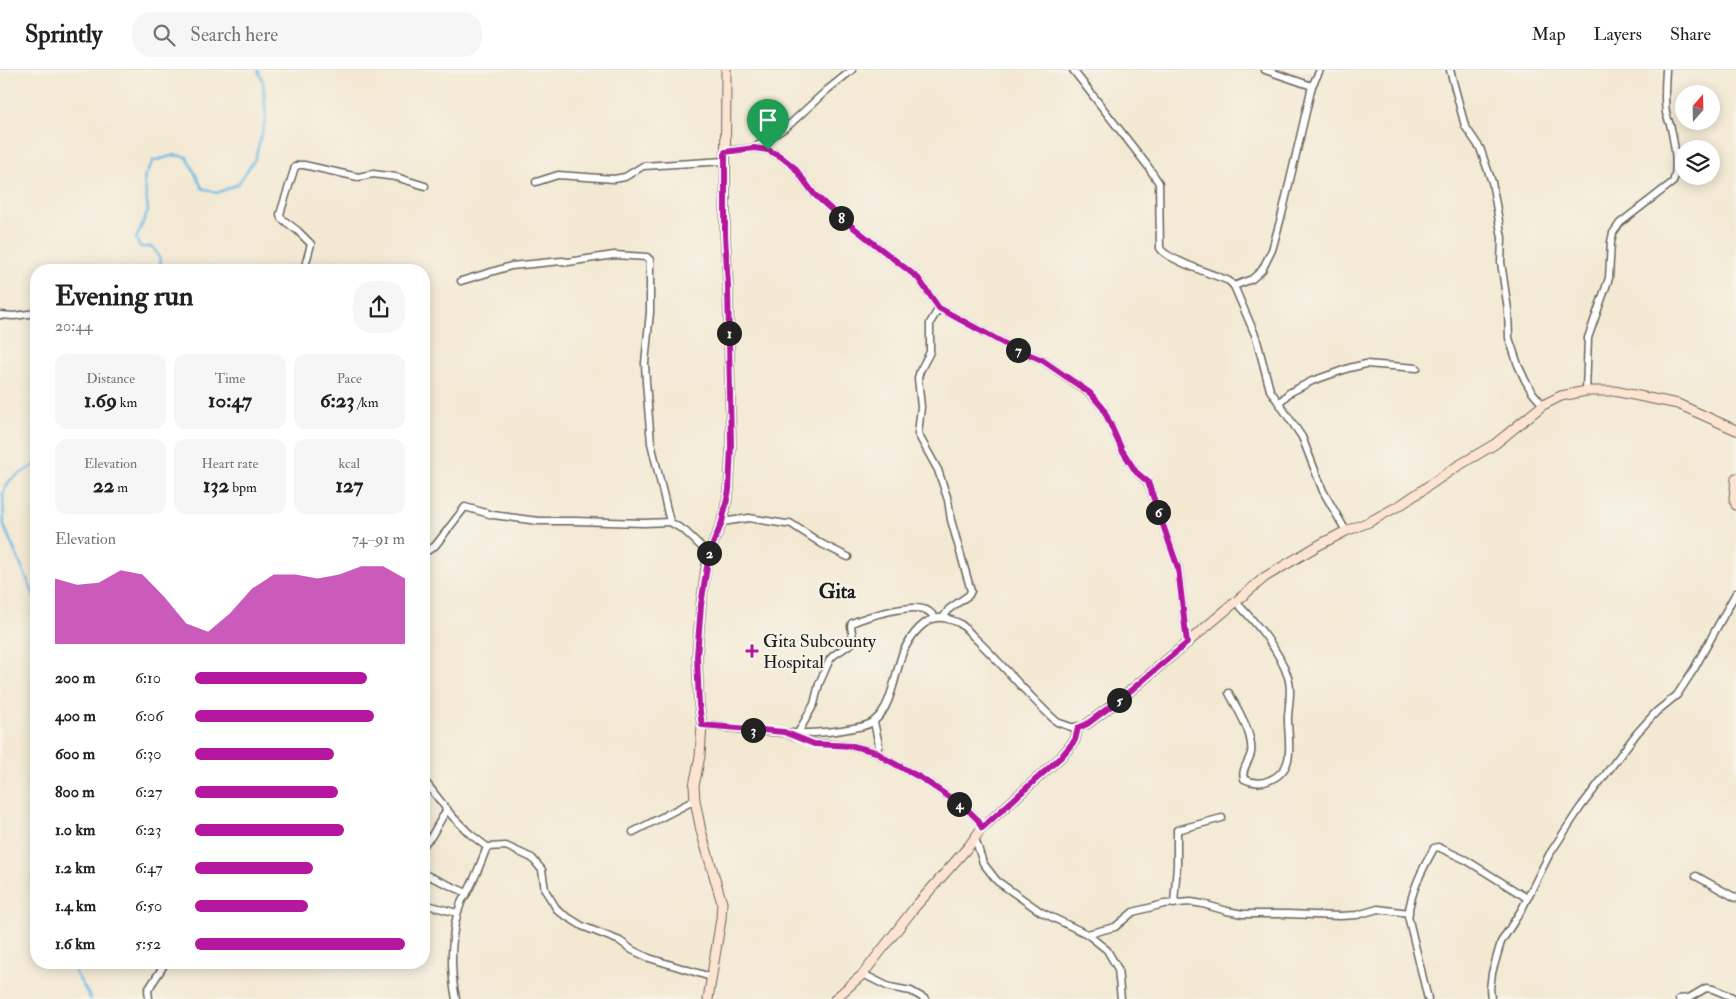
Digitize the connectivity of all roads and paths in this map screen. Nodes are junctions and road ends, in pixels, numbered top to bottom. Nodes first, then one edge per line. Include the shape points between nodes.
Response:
1 (726, 70) edge
2 (852, 70) edge
3 (1073, 70) edge
4 (1265, 70) edge
5 (1320, 70) edge
6 (1450, 70) edge
7 (1666, 70) edge
8 (1312, 86) junction
9 (754, 148) junction
10 (725, 156) junction
11 (536, 182) dead end
12 (425, 186) dead end
13 (306, 264) edge
14 (461, 281) dead end
15 (1234, 286) junction
16 (939, 308) junction
17 (30, 314) edge
18 (0, 315) edge
19 (1417, 368) dead end
20 (1586, 390) junction
21 (1279, 403) junction
22 (1544, 404) junction
23 (1736, 430) edge
24 (1736, 478) edge
25 (1736, 505) edge
26 (670, 522) junction
27 (722, 522) junction
28 (1346, 531) junction
29 (430, 549) edge
30 (709, 554) junction
31 (848, 557) dead end
32 (1736, 593) edge
33 (1236, 602) junction
34 (935, 618) junction
35 (943, 618) junction
36 (1187, 643) junction
37 (1229, 693) dead end
38 (874, 722) junction
39 (1087, 724) joint
40 (702, 725) junction
41 (1078, 728) junction
42 (784, 732) junction
43 (798, 733) junction
44 (876, 752) junction
45 (430, 788) edge
46 (695, 800) junction
47 (447, 810) junction
48 (1222, 818) dead end
49 (982, 828) junction
50 (633, 832) dead end
51 (430, 838) edge
52 (975, 838) junction
53 (487, 847) junction
54 (1696, 876) dead end
55 (430, 877) edge
56 (467, 893) junction
57 (1527, 898) junction
58 (1736, 898) edge
59 (1174, 904) junction
60 (430, 906) edge
61 (457, 913) junction
62 (1409, 913) junction
63 (1087, 934) junction
64 (162, 969) edge
65 (862, 974) junction
66 (711, 976) junction
67 (1732, 997) dead end
68 (148, 999) edge
69 (456, 999) edge
70 (708, 999) edge
71 (835, 999) edge
72 (924, 999) edge
73 (1121, 999) edge
74 (1428, 999) edge
75 (1492, 999) edge
76 (1679, 999) edge

1 - 10 street
2 - 9 street via 788,126
3 - 15 street via 1160,183 1162,252
4 - 8 street
5 - 8 street
6 - 22 street via 1465,126 1480,148 1492,182 1502,238 1501,262 1509,338 1525,380
7 - 20 street via 1664,97 1671,127 1675,177 1673,182 1620,223 1613,233 1609,278 1588,338
8 - 15 street via 1272,250 1262,270 1252,279
9 - 10 street
9 - 16 street via 768,150 794,167 814,194 835,213 918,278
10 - 11 street via 642,166 636,172 614,179 558,175
10 - 27 street via 731,446 729,490
12 - 13 street via 396,177 358,176 304,165 295,167 280,214 311,244
14 - 26 street via 511,266 614,255 650,260 650,312 645,363 651,444
15 - 21 street via 1256,338 1270,390
16 - 35 street via 930,323 930,352 918,378 921,407 918,434 938,470 971,590
16 - 36 street via 1042,360 1090,393 1103,408 1122,450 1136,472 1148,482 1178,568
17 - 18 street
19 - 21 street via 1366,364 1349,368 1312,381 1289,393
20 - 22 street via 1560,396
20 - 23 street via 1614,391 1678,404
21 - 28 street via 1302,438 1323,491
22 - 28 street via 1495,444 1370,522
24 - 25 street
26 - 29 street via 538,521 493,515 465,507
26 - 30 street via 685,531
27 - 30 street
27 - 31 street via 750,518 790,523
28 - 33 street via 1265,577
30 - 40 street via 697,656
32 - 57 street via 1677,695 1656,712 1597,784 1549,855
33 - 36 street
33 - 37 street via 1269,640 1289,680 1290,752 1280,776 1264,783 1251,782 1243,777 1250,754 1250,738
34 - 35 street
34 - 38 street via 922,626 910,641 890,696
34 - 43 street via 931,612 909,609 878,614 852,623 852,643 830,659 814,704
35 - 41 street via 959,623 1057,722
36 - 39 street
38 - 43 street via 829,733
38 - 44 street via 879,745
39 - 41 street
40 - 42 street
40 - 46 street
41 - 49 street via 1075,740 1062,756
42 - 43 street
42 - 44 street via 814,744 853,746
44 - 49 street via 967,809
45 - 47 street
46 - 50 street
46 - 66 street via 722,903
47 - 51 street
47 - 53 street
48 - 59 street via 1177,830
49 - 52 street
52 - 63 street via 983,864 997,881 1041,912
52 - 65 street
53 - 56 street
53 - 66 street via 506,846 532,858 542,870 545,890 552,903 574,921 620,941 648,958
54 - 58 street
55 - 56 street
56 - 61 street
57 - 62 street via 1466,860 1437,847 1416,884
57 - 75 street via 1501,942 1490,989
59 - 62 street via 1202,904 1243,914 1340,916 1378,909
59 - 63 street via 1133,912 1115,927
60 - 61 street
61 - 69 street via 452,972
62 - 74 street
63 - 73 street via 1107,950 1118,969
64 - 68 street via 148,990
65 - 71 street
65 - 72 street via 889,987 911,991
66 - 70 street
67 - 76 street via 1706,988 1689,998

